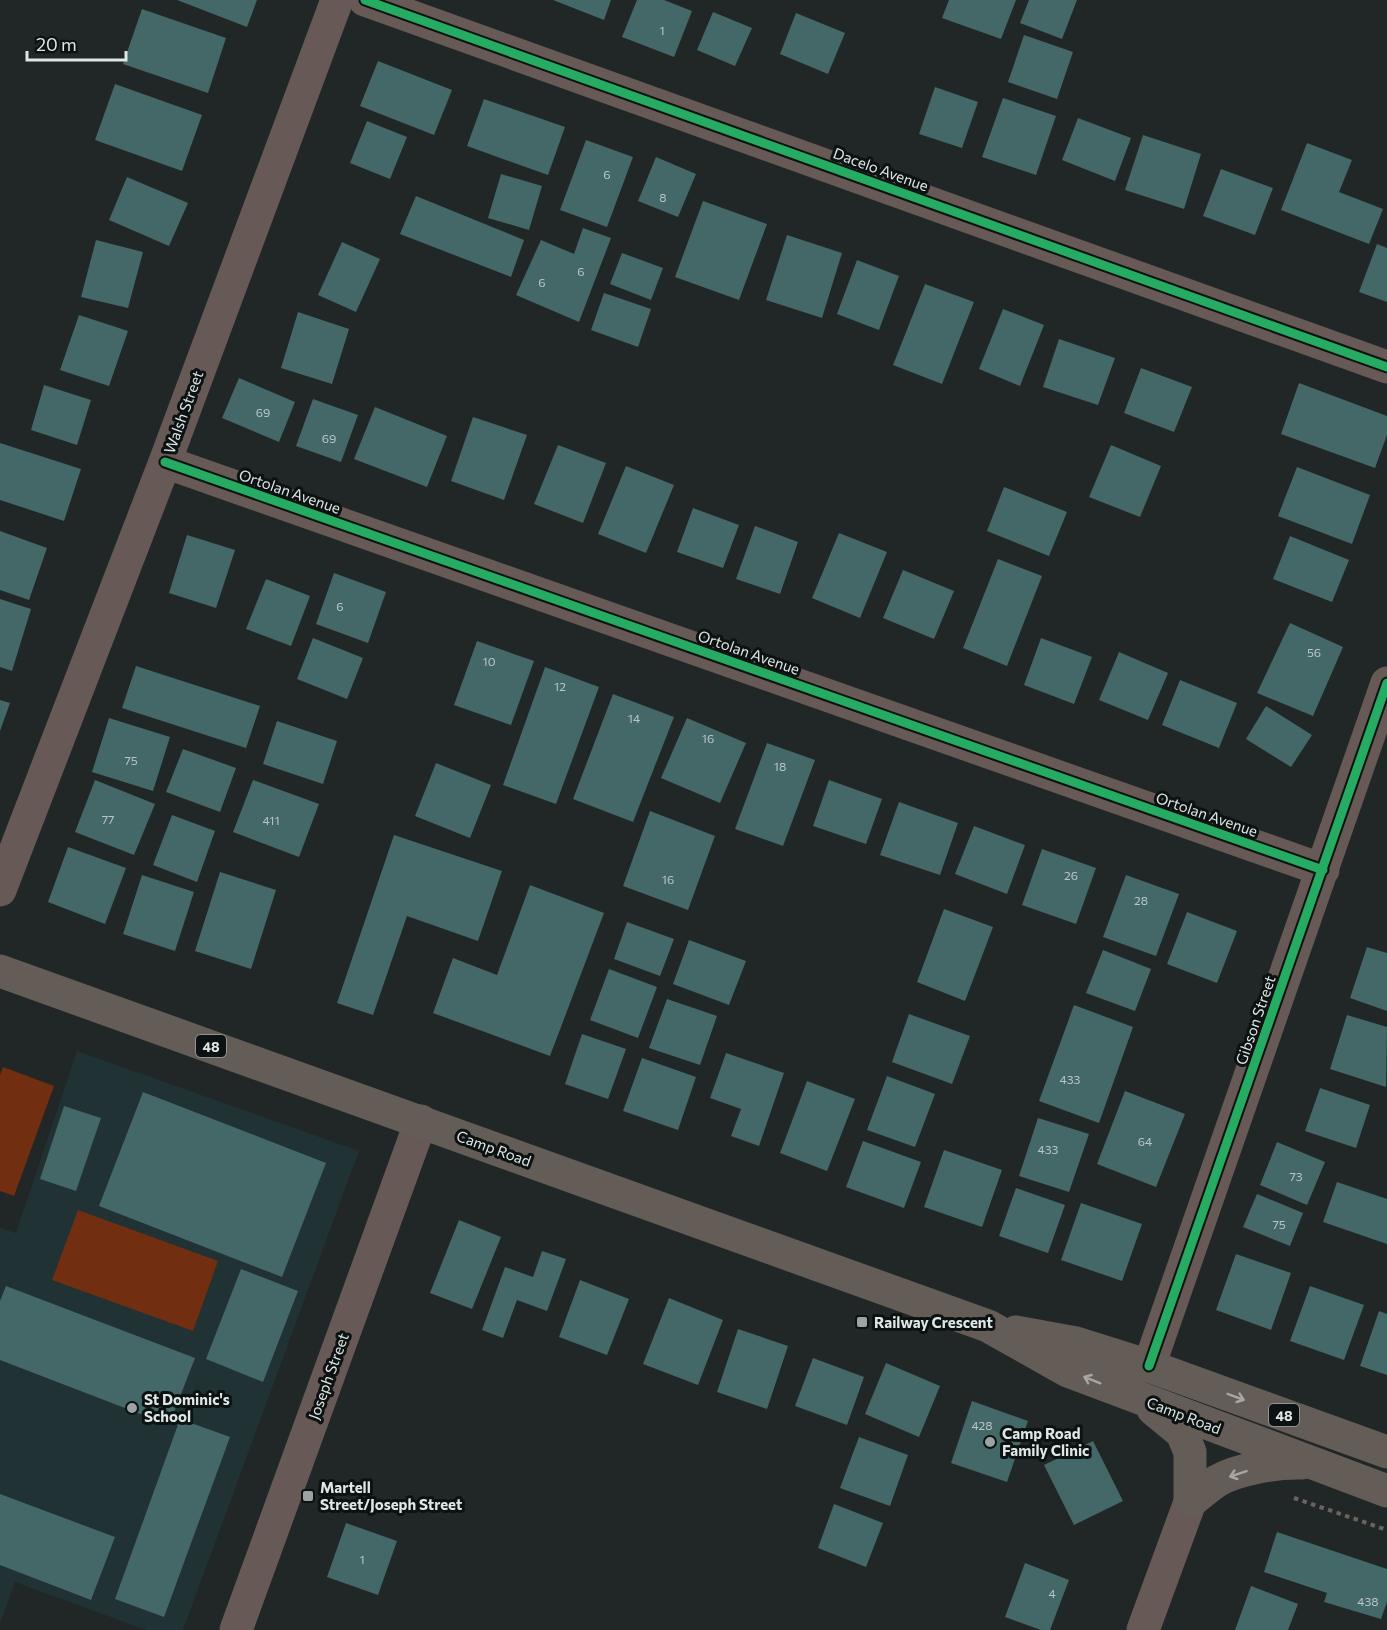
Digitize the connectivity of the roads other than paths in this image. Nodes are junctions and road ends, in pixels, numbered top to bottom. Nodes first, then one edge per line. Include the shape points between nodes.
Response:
1 (337, 0) edge
2 (365, 0) edge
3 (1387, 367) edge
4 (165, 462) junction
5 (1387, 683) edge
6 (1323, 870) junction
7 (0, 890) edge
8 (0, 971) edge
9 (421, 1121) junction
10 (988, 1326) junction
11 (1149, 1366) junction
12 (1143, 1400) junction
13 (1387, 1452) edge
14 (1315, 1463) junction
15 (1387, 1491) edge
16 (1190, 1502) junction
17 (236, 1630) edge
18 (1143, 1630) edge

1 - 4 street, Walsh Street
2 - 3 street, Dacelo Avenue
4 - 6 street, Ortolan Avenue
4 - 7 street, Walsh Street
5 - 6 street, Gibson Street
6 - 11 street, Gibson Street
8 - 9 main road, Camp Road / 48
9 - 10 main road, Camp Road / 48
9 - 17 street, Joseph Street
10 - 11 main road, Camp Road / 48 via 1076,1343
12 -> 10 main road, Camp Road / 48 via 1068,1371
11 -> 13 main road, Camp Road / 48
12 - 14 main road, Camp Road / 48
12 - 16 main road via 1182,1433 1190,1452
14 - 15 main road, Camp Road / 48
14 -> 16 main road via 1286,1462 1260,1467 1219,1480
16 - 18 street

